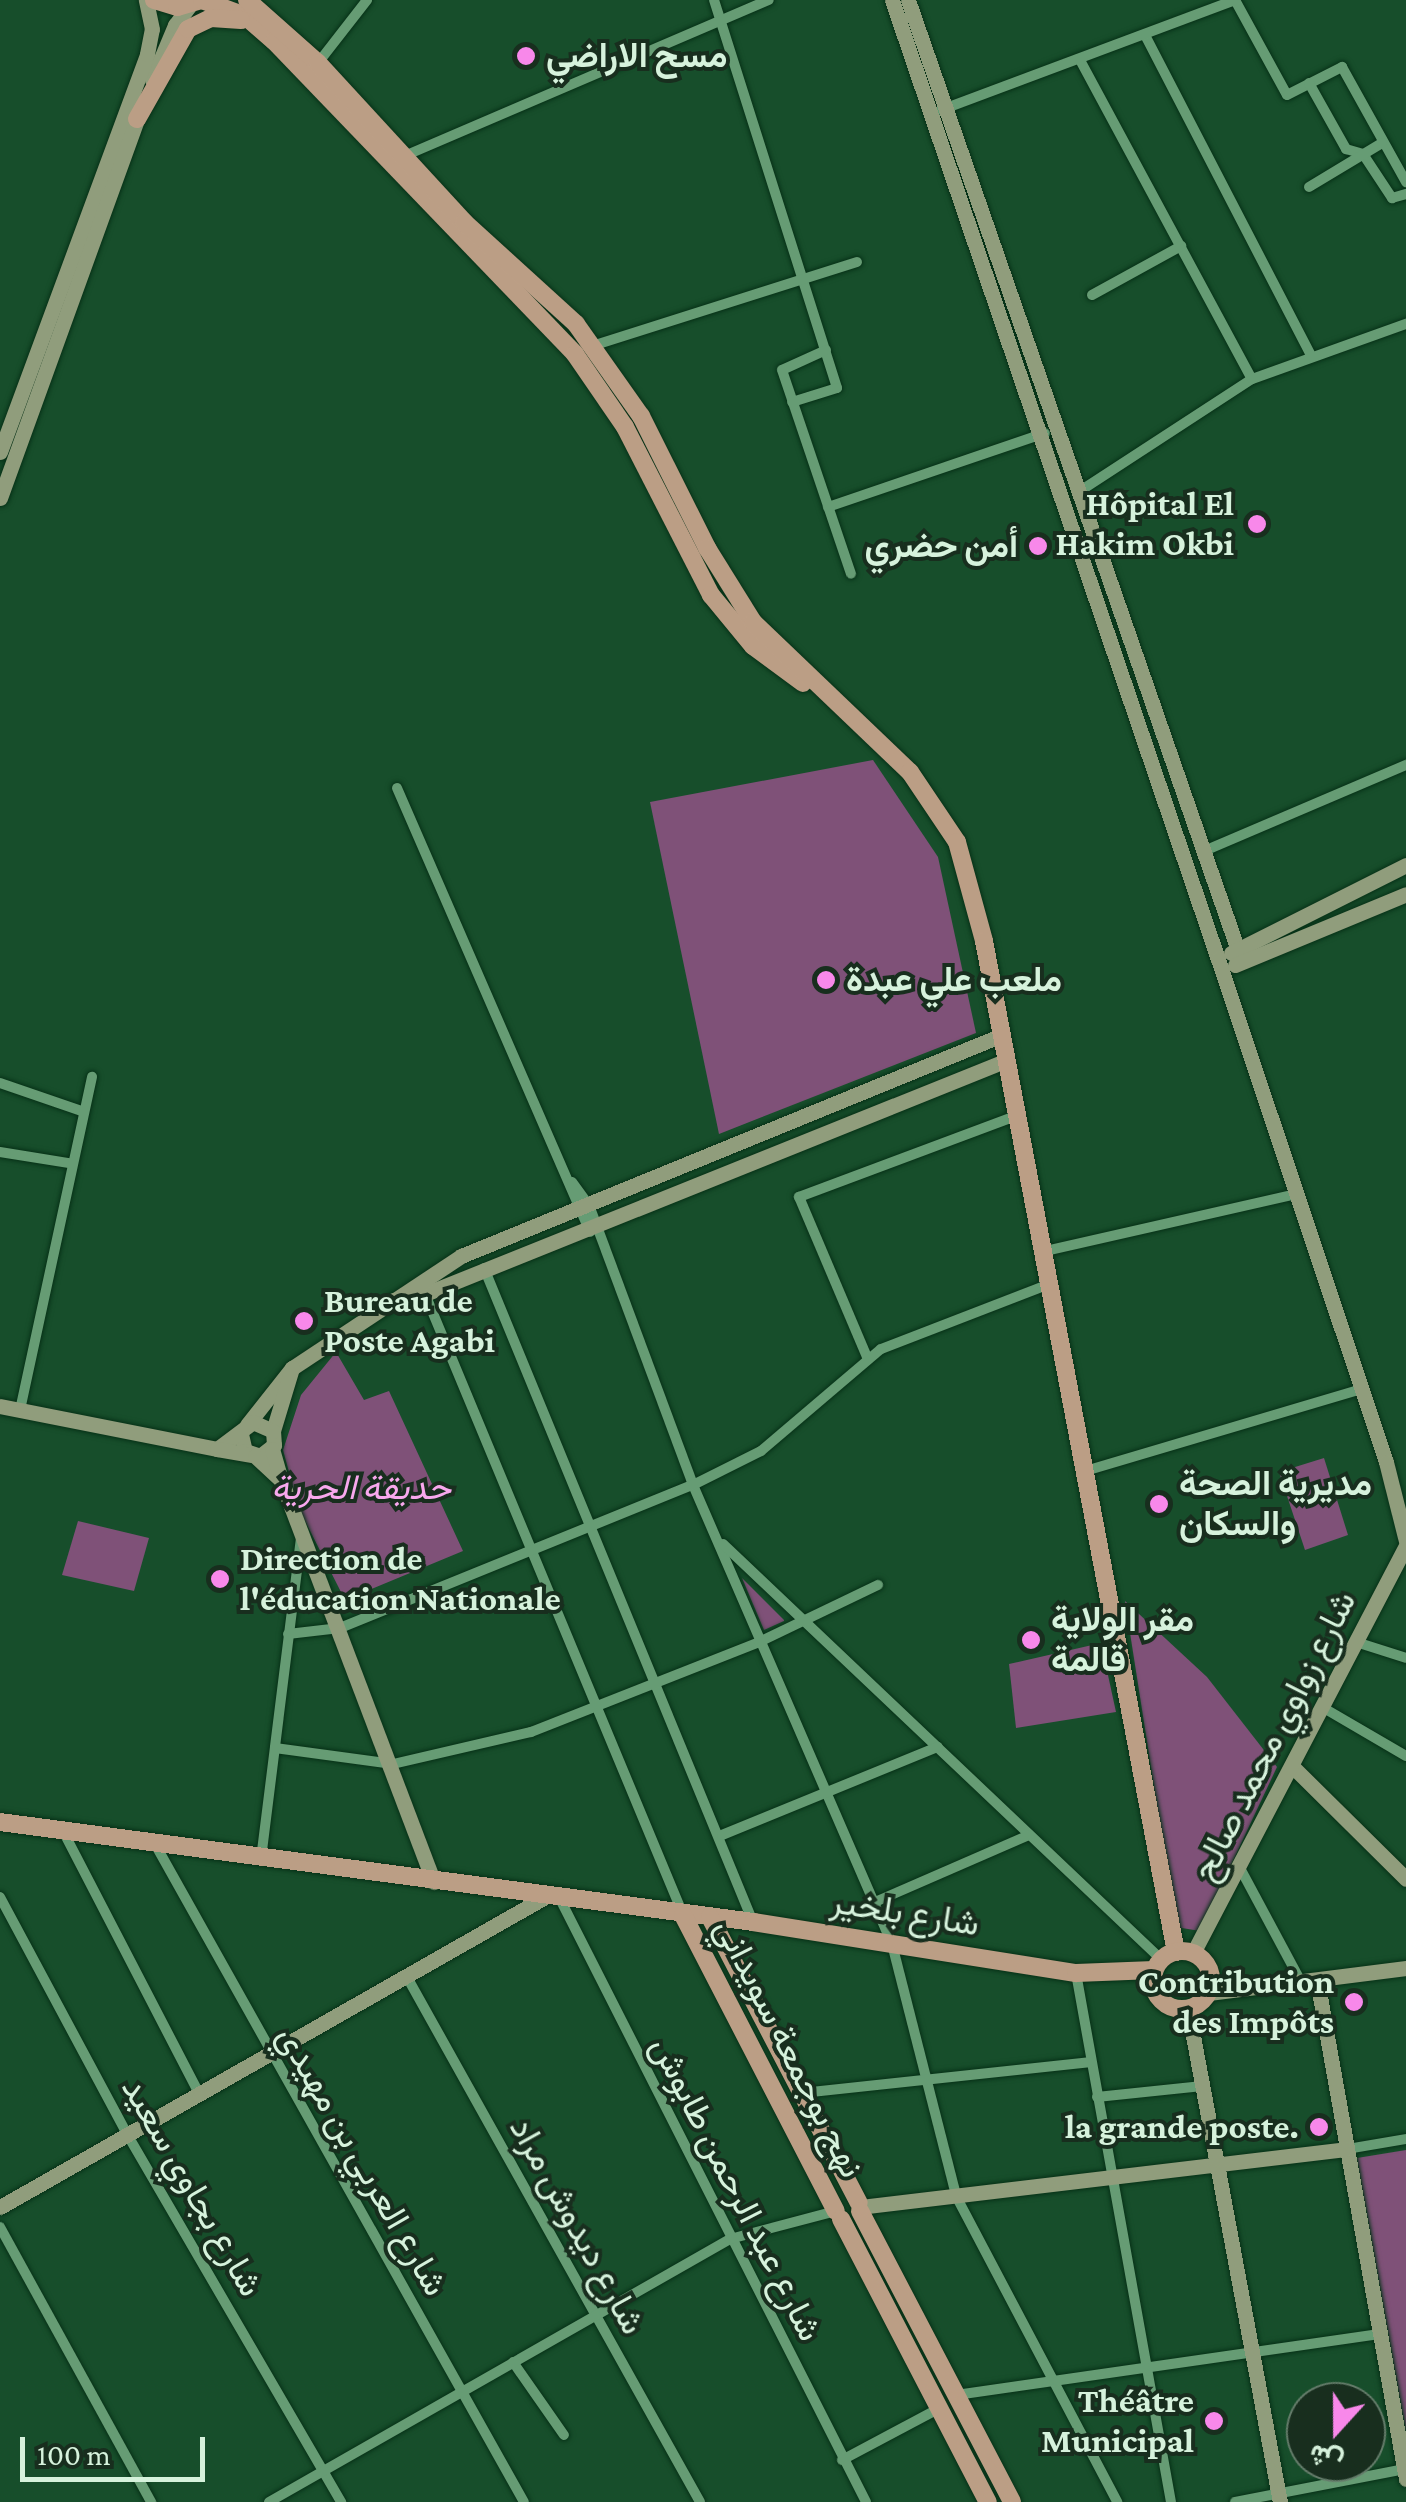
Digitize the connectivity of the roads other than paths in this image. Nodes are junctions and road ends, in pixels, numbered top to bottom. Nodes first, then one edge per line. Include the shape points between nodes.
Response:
1 (146, 0) edge
2 (154, 0) edge
3 (247, 0) edge
4 (367, 0) edge
5 (714, 0) edge
6 (768, 0) edge
7 (892, 0) edge
8 (908, 0) edge
9 (1235, 0) edge
10 (198, 2) edge
11 (722, 19) junction
12 (254, 22) junction
13 (1146, 37) junction
14 (1080, 60) junction
15 (318, 63) junction
16 (1308, 83) junction
17 (938, 111) junction
18 (136, 119) junction
19 (1382, 143) junction
20 (1363, 154) junction
21 (399, 158) junction
22 (1406, 182) edge
23 (1308, 187) dead end
24 (1406, 194) edge
25 (1181, 246) junction
26 (858, 262) dead end
27 (804, 279) junction
28 (1092, 295) dead end
29 (1406, 324) edge
30 (594, 345) junction
31 (826, 350) junction
32 (575, 354) junction
33 (1310, 354) junction
34 (1252, 379) junction
35 (792, 402) junction
36 (1055, 428) junction
37 (1040, 436) junction
38 (0, 452) edge
39 (1077, 494) junction
40 (0, 498) edge
41 (828, 507) junction
42 (851, 574) dead end
43 (817, 690) junction
44 (1406, 765) edge
45 (397, 788) dead end
46 (1201, 852) junction
47 (1406, 866) edge
48 (1406, 894) edge
49 (1240, 956) junction
50 (1220, 964) junction
51 (1002, 1035) junction
52 (1007, 1060) junction
53 (92, 1077) dead end
54 (0, 1083) edge
55 (82, 1110) junction
56 (1016, 1116) junction
57 (0, 1152) edge
58 (69, 1163) junction
59 (1297, 1194) junction
60 (587, 1215) junction
61 (1040, 1252) junction
62 (484, 1268) junction
63 (1046, 1285) junction
64 (425, 1294) junction
65 (389, 1301) junction
66 (867, 1357) junction
67 (292, 1368) junction
68 (1360, 1389) junction
69 (0, 1406) edge
70 (20, 1410) junction
71 (244, 1429) junction
72 (273, 1431) junction
73 (272, 1449) junction
74 (217, 1450) junction
75 (252, 1455) junction
76 (1386, 1462) junction
77 (1085, 1471) junction
78 (281, 1480) junction
79 (1406, 1482) edge
80 (693, 1484) junction
81 (590, 1529) junction
82 (301, 1534) junction
83 (718, 1540) junction
84 (1406, 1543) edge
85 (531, 1550) junction
86 (878, 1586) dead end
87 (800, 1623) junction
88 (340, 1628) junction
89 (288, 1634) junction
90 (759, 1642) junction
91 (1356, 1642) junction
92 (1406, 1658) edge
93 (658, 1681) junction
94 (599, 1706) junction
95 (1322, 1707) junction
96 (275, 1748) junction
97 (938, 1748) junction
98 (1406, 1756) edge
99 (393, 1764) junction
100 (1292, 1767) junction
101 (828, 1792) junction
102 (0, 1822) edge
103 (62, 1831) junction
104 (722, 1835) junction
105 (1029, 1835) junction
106 (155, 1844) junction
107 (261, 1859) junction
108 (1240, 1868) junction
109 (1406, 1879) edge
110 (434, 1882) junction
111 (0, 1897) edge
112 (553, 1898) junction
113 (875, 1902) junction
114 (684, 1915) junction
115 (710, 1917) junction
116 (753, 1922) junction
117 (892, 1944) junction
118 (727, 1950) junction
119 (704, 1956) junction
120 (1171, 1959) junction
121 (1406, 1968) edge
122 (1076, 1973) junction
123 (1116, 1976) junction
124 (406, 1977) junction
125 (1309, 1981) junction
126 (1155, 1992) junction
127 (1208, 1994) junction
128 (1188, 2009) junction
129 (268, 2051) junction
130 (1091, 2062) junction
131 (926, 2080) junction
132 (1202, 2086) junction
133 (199, 2093) junction
134 (802, 2093) junction
135 (1097, 2097) junction
136 (127, 2134) junction
137 (1406, 2140) edge
138 (1347, 2149) junction
139 (1215, 2163) junction
140 (1112, 2176) junction
141 (956, 2196) junction
142 (0, 2207) edge
143 (860, 2207) junction
144 (838, 2215) junction
145 (0, 2227) edge
146 (730, 2239) junction
147 (594, 2314) junction
148 (1380, 2334) junction
149 (1251, 2354) junction
150 (512, 2362) junction
151 (1149, 2366) junction
152 (1054, 2384) junction
153 (462, 2392) junction
154 (956, 2395) junction
155 (938, 2408) junction
156 (564, 2435) dead end
157 (842, 2460) junction
158 (324, 2472) junction
159 (1405, 2474) edge
160 (1279, 2498) edge
161 (151, 2502) edge
162 (269, 2502) edge
163 (341, 2502) edge
164 (524, 2502) edge
165 (700, 2502) edge
166 (866, 2502) edge
167 (988, 2502) edge
168 (1012, 2502) edge
169 (1116, 2502) edge
170 (1171, 2502) edge
171 (1235, 2502) edge

1 - 38 street via 152,29 147,54
2 - 10 main road
3 - 15 main road
4 - 15 street
5 - 11 street
6 - 11 street
7 - 17 street
8 - 17 street
9 - 13 street
9 - 16 street via 1287,94
10 - 12 main road
10 - 18 street via 169,36
11 - 21 street
11 - 27 street
12 - 18 main road via 210,18 188,29
12 - 21 main road
13 - 14 street
13 - 33 street
14 - 17 street
14 - 25 street
15 - 21 main road
16 - 19 street via 1342,67
16 - 20 street via 1346,149
17 - 36 street
17 - 37 street
18 - 40 street
19 - 20 street
19 - 22 street
20 - 23 street
20 - 24 street via 1392,198
21 - 30 main road
21 - 32 main road
25 - 28 street
25 - 34 street
26 - 27 street
27 - 30 street
27 - 31 street
29 - 33 street
30 - 32 street
30 - 43 main road via 641,416 739,603
31 - 35 street via 782,370
31 - 35 street via 838,388
32 - 43 main road via 624,427 710,595 779,670
33 - 34 street
34 - 39 street
35 - 41 street
36 - 37 street
36 - 39 street
37 - 41 street
37 - 50 street
39 - 46 street
41 - 42 street
43 - 51 main road via 910,772 950,828 975,898
44 - 46 street
45 - 60 street
46 - 49 street
47 - 49 street
48 - 49 street
49 - 50 street
50 - 59 street
51 - 52 main road
51 - 60 street via 778,1121
52 - 56 main road
52 - 60 street
53 - 55 street
54 - 55 street
55 - 58 street
56 - 61 main road
56 - 66 street via 799,1198
57 - 58 street
58 - 70 street
59 - 61 street
59 - 68 street
60 - 62 street
60 - 65 street via 461,1256
60 - 80 street
61 - 63 main road
62 - 64 street
62 - 81 street
63 - 66 street
63 - 77 main road
64 - 65 street
64 - 85 street
65 - 67 street
66 - 80 street via 761,1452
67 - 71 street
67 - 72 street
68 - 76 street
68 - 77 street
69 - 70 street
70 - 74 street
71 - 72 street via 264,1423
71 - 74 street
71 - 75 street
72 - 73 street
73 - 75 street
73 - 78 street
74 - 75 street
75 - 78 street
76 - 79 street
76 - 84 street
77 - 120 main road
78 - 82 street
80 - 81 street
80 - 83 street
81 - 85 street
81 - 93 street
82 - 88 street
82 - 89 street
83 - 87 street
83 - 90 street
84 - 91 street, شارع زواوي محمد صالح
85 - 88 street
85 - 94 street
86 - 87 street
87 - 90 street
87 - 97 street
88 - 89 street
88 - 99 street
89 - 96 street
90 - 93 street
90 - 101 street
91 - 92 street
91 - 95 street, شارع زواوي محمد صالح
93 - 94 street
93 - 104 street
94 - 99 street via 531,1732
94 - 114 street
95 - 98 street
95 - 100 street, شارع زواوي محمد صالح
96 - 99 street
96 - 107 street
97 - 101 street
97 - 105 street
99 - 110 street
100 - 108 street, شارع زواوي محمد صالح
100 - 109 street
101 - 104 street
101 - 113 street
102 - 103 main road, شارع بلخير
103 - 106 main road, شارع بلخير
103 - 133 street
104 - 116 street
105 - 113 street
105 - 120 street
106 - 107 main road, شارع بلخير
106 - 129 street, شارع العربي بن مهيدي
107 - 110 main road, شارع بلخير
108 - 120 street, شارع زواوي محمد صالح
108 - 125 street
110 - 112 main road, شارع بلخير
111 - 136 street, شارع بجاوي سعيد
112 - 114 main road, شارع بلخير
112 - 124 street
112 - 146 street, شارع عبد الرحمن طابوش
113 - 117 street
114 - 115 main road, شارع بلخير
114 - 119 main road, نهج بوجمعة سويداني
115 - 116 main road, شارع بلخير
115 - 118 main road, نهج بوجمعة سويداني
116 - 117 main road, شارع بلخير
116 - 118 main road
117 - 122 main road, شارع بلخير
117 - 131 street
118 - 119 main road via 709,1946
118 - 134 main road, نهج بوجمعة سويداني
119 - 144 main road, نهج بوجمعة سويداني
120 - 123 main road, شارع بلخير
120 - 126 main road
120 - 127 main road via 1207,1966
121 - 125 street
122 - 123 main road, شارع بلخير
122 - 130 street
123 - 126 main road, شارع بلخير
124 - 129 street
124 - 147 street, شارع ديدوش مراد
125 - 127 street
125 - 138 street
126 - 128 main road via 1166,2005
127 - 128 main road
128 - 132 street
129 - 133 street
129 - 153 street, شارع العربي بن مهيدي
130 - 131 street
130 - 135 street
131 - 134 street
131 - 141 street
132 - 135 street
132 - 139 street
133 - 136 street
134 - 143 main road, نهج بوجمعة سويداني
135 - 140 street
136 - 142 street
136 - 158 street, شارع بجاوي سعيد
137 - 138 street
138 - 139 street
138 - 148 street
139 - 140 street
139 - 149 street
140 - 141 street
140 - 151 street
141 - 143 street
141 - 152 street
143 - 144 main road via 851,2221
143 - 154 main road, نهج بوجمعة سويداني
144 - 146 street
144 - 155 main road, نهج بوجمعة سويداني
145 - 161 street
146 - 147 street
146 - 157 street, شارع عبد الرحمن طابوش
147 - 150 street
147 - 165 street, شارع ديدوش مراد
148 - 149 street
148 - 159 street
149 - 151 street
149 - 160 street
150 - 153 street
150 - 156 street
151 - 152 street
151 - 170 street
152 - 154 street
152 - 169 street
153 - 158 street
153 - 164 street, شارع العربي بن مهيدي
154 - 168 main road, نهج بوجمعة سويداني
155 - 157 street
155 - 167 main road, نهج بوجمعة سويداني
157 - 166 street, شارع عبد الرحمن طابوش
158 - 162 street
158 - 163 street, شارع بجاوي سعيد
159 - 160 street
160 - 171 street

